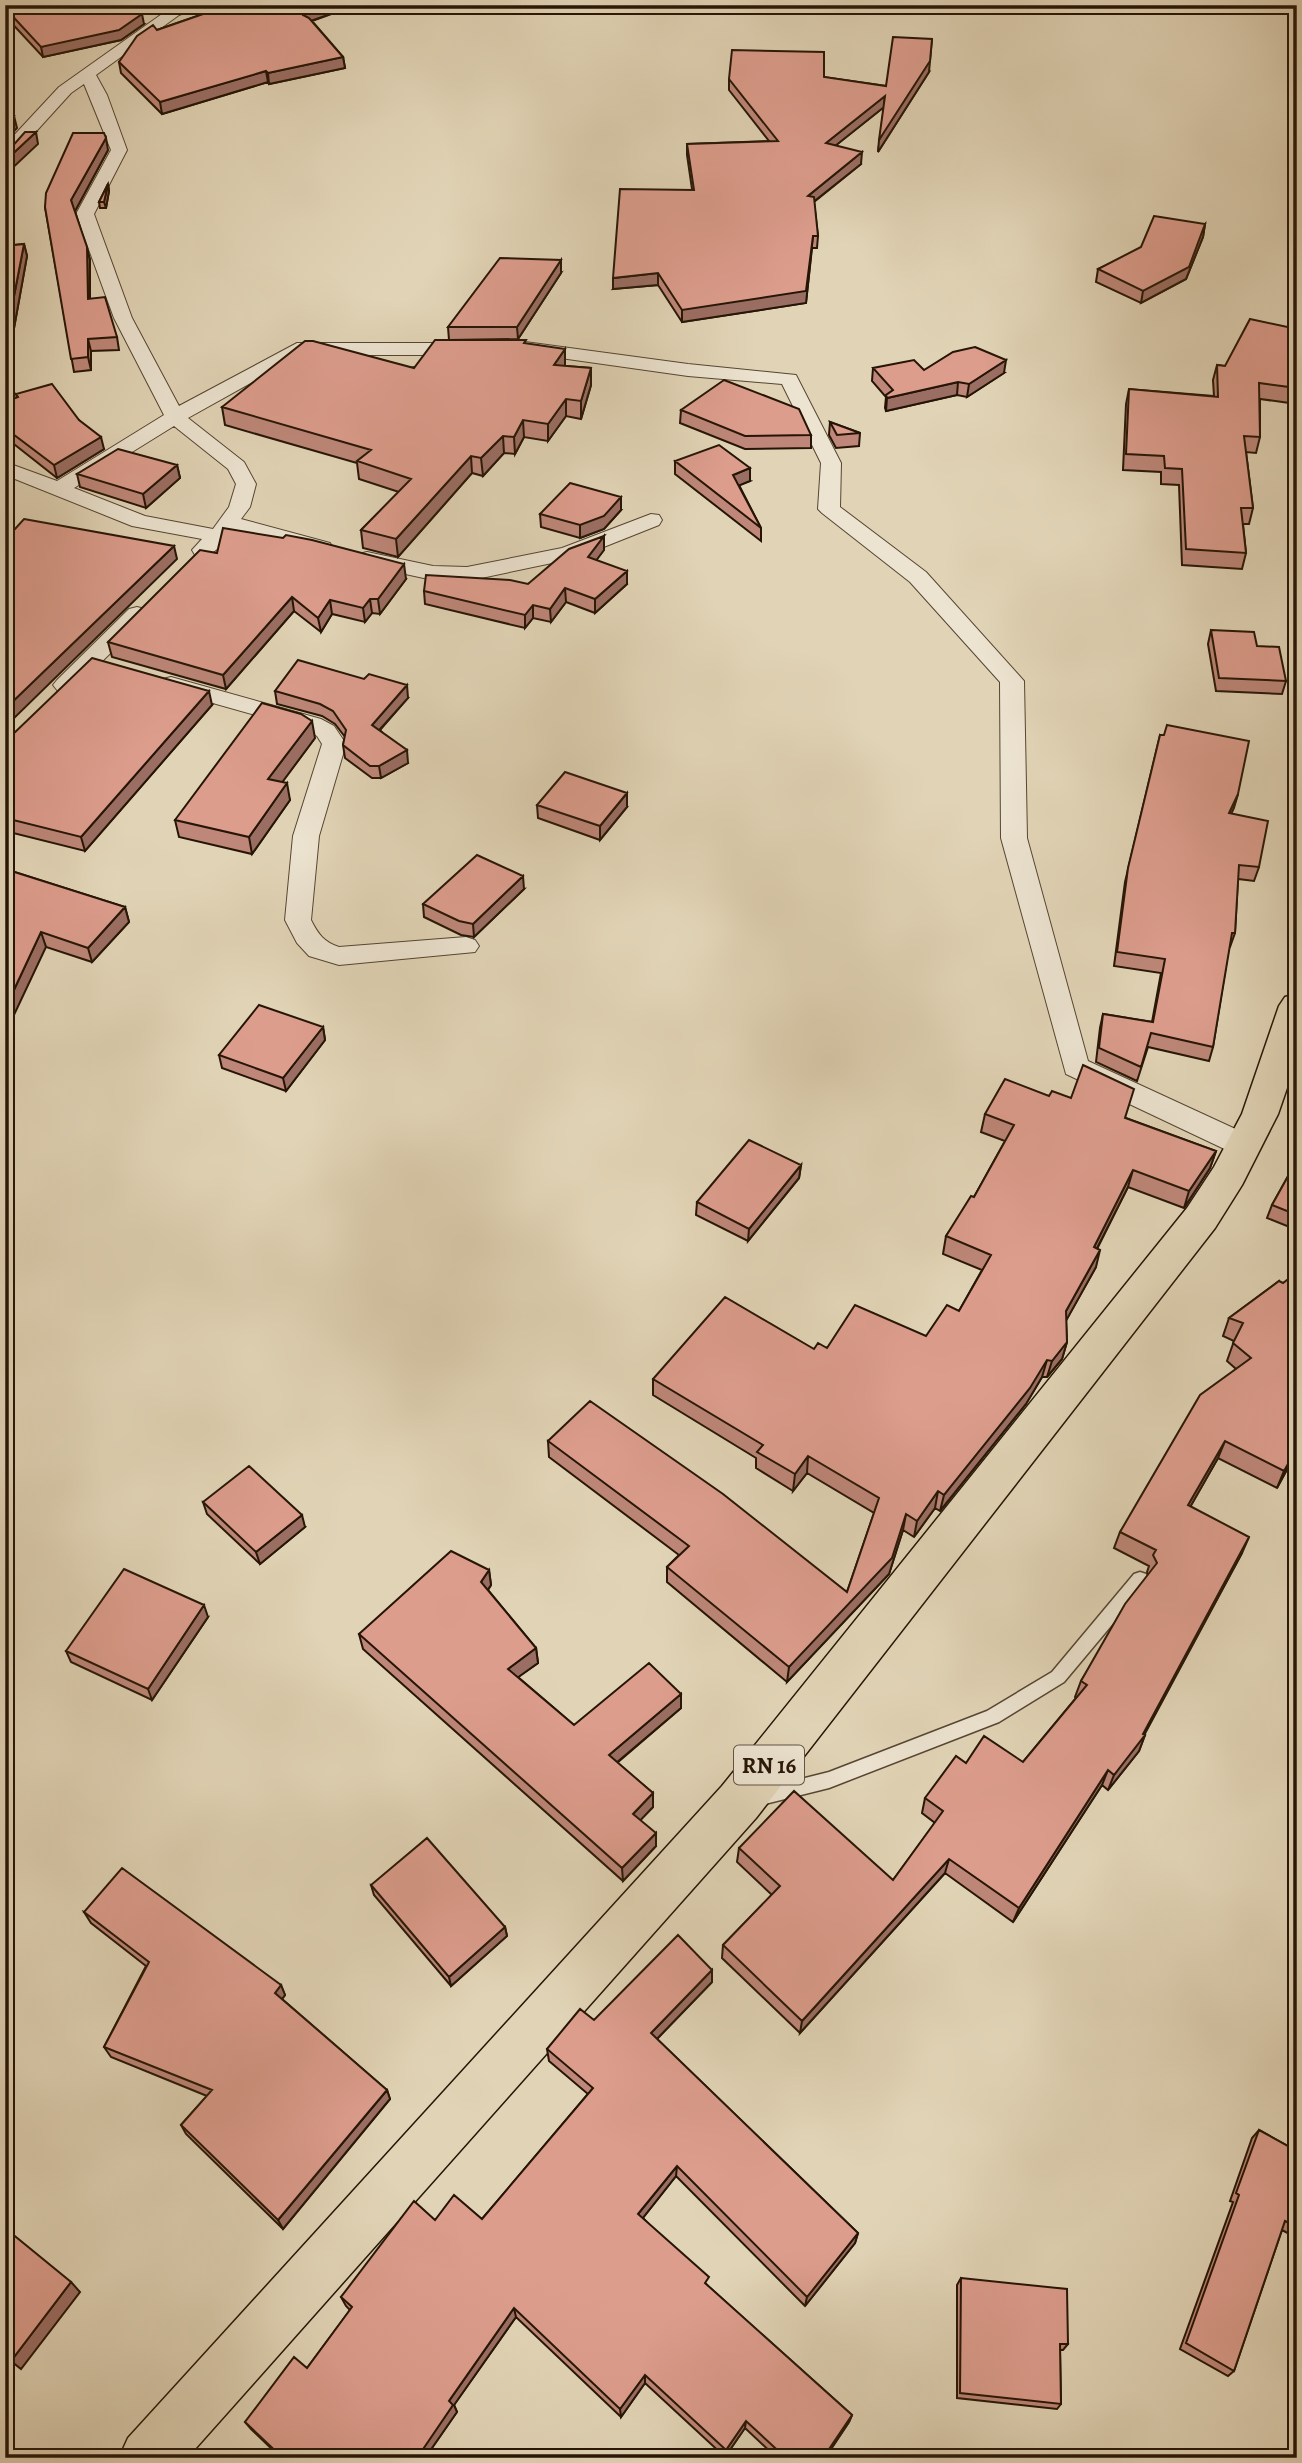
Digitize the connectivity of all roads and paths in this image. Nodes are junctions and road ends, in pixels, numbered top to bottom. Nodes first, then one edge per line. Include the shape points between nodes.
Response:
1 (197, 5) edge
2 (87, 74) junction
3 (5, 155) edge
4 (175, 417) junction
5 (5, 468) edge
6 (58, 489) junction
7 (651, 520) dead end
8 (223, 529) junction
9 (188, 565) edge
10 (149, 603) edge
11 (90, 660) junction
12 (117, 668) edge
13 (143, 676) edge
14 (52, 698) edge
15 (466, 946) dead end
16 (1297, 1006) edge
17 (1245, 1146) junction
18 (1140, 1579) dead end
19 (739, 1802) junction
20 (148, 2458) edge

1 - 2 street via 174,12
2 - 3 street via 65,90
2 - 4 street via 119,150 85,214 123,318
4 - 6 street
4 - 8 street via 237,466 246,484 239,507
4 - 17 street via 297,349 527,348 789,379 831,463 829,509 918,577 1012,681 1014,838 1076,1067
5 - 6 street
6 - 8 street via 140,521
7 - 8 street via 568,554 467,574 405,569
8 - 9 street
10 - 11 street
11 - 12 street
11 - 14 street
13 - 15 street via 326,730 334,744 306,836 298,920 318,950 339,956
16 - 17 main road, RN 16
17 - 19 main road, RN 16 via 1200,1218
18 - 19 lane via 1059,1677 993,1717 829,1780
19 - 20 main road, RN 16

